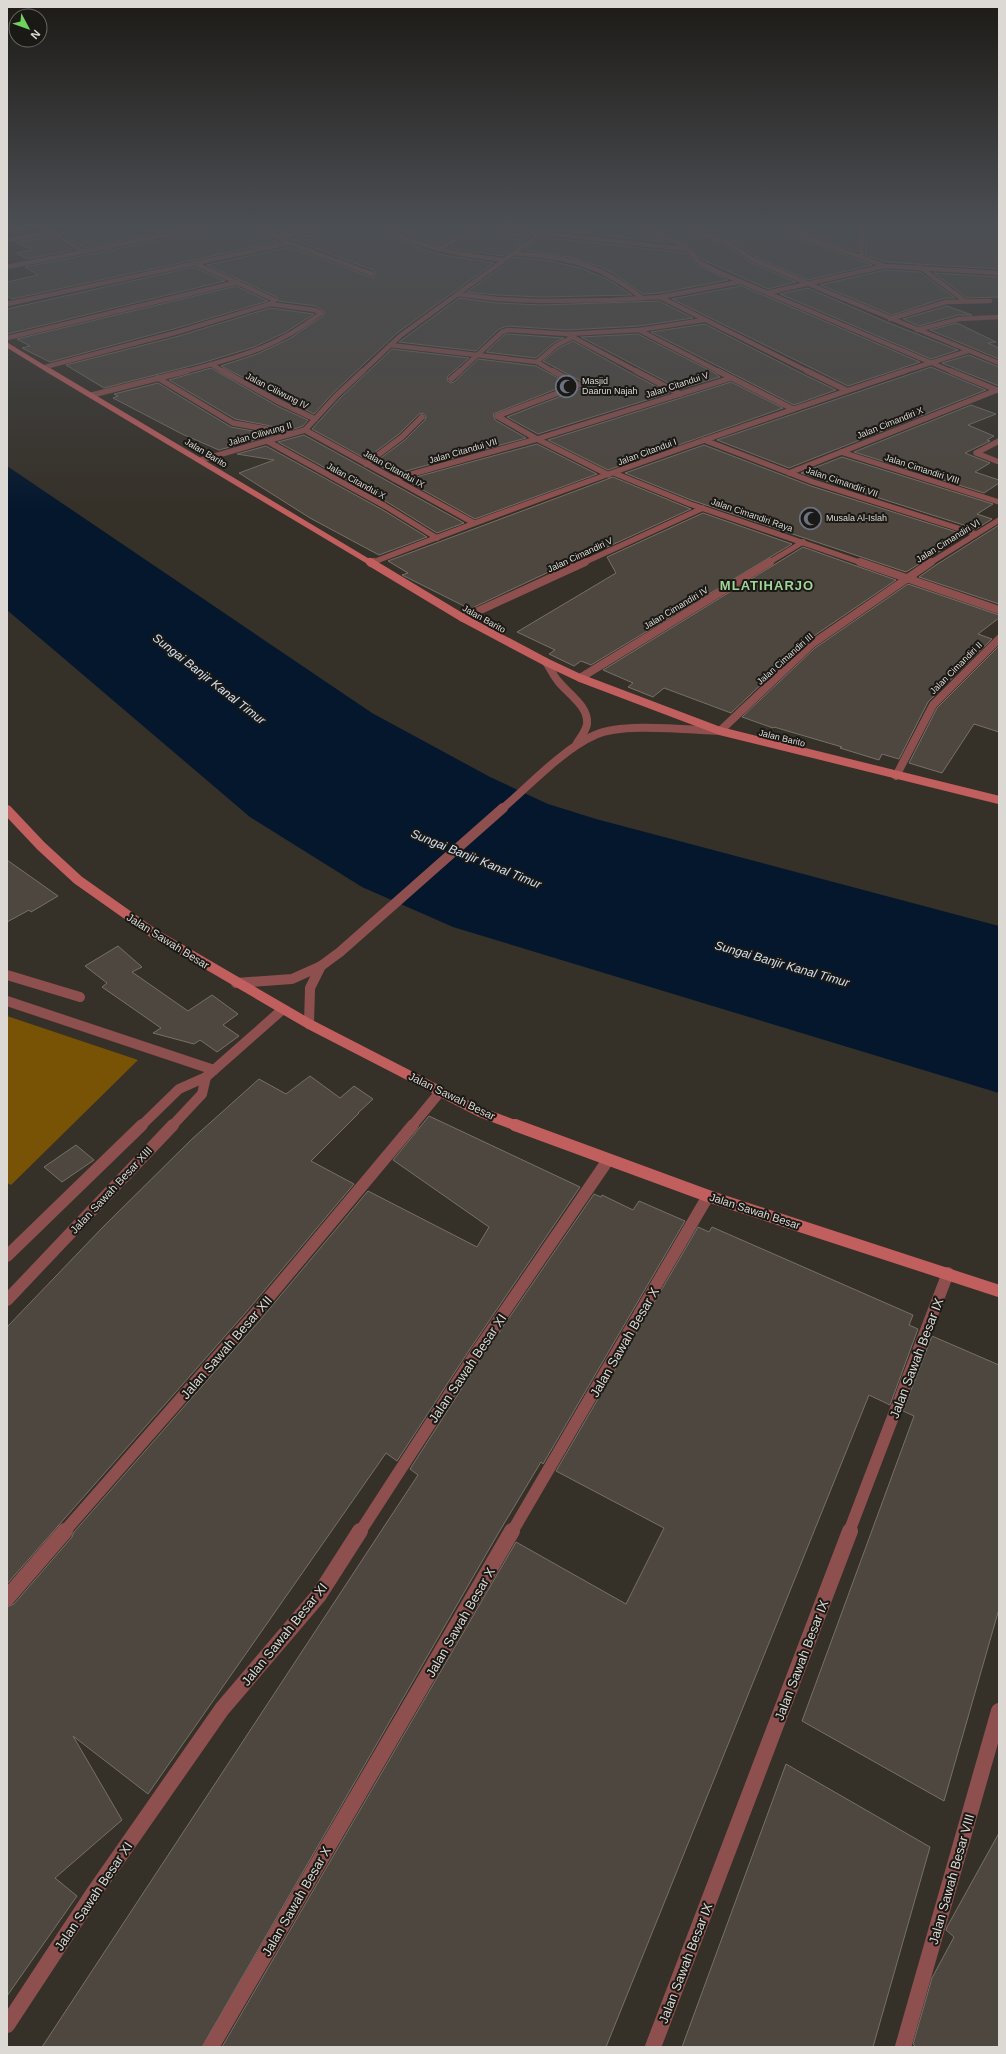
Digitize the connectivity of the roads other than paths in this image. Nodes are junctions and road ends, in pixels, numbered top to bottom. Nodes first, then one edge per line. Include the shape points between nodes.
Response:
1 (90, 318) edge
2 (224, 318) edge
3 (315, 318) edge
4 (425, 318) edge
5 (700, 318) edge
6 (827, 318) edge
7 (894, 318) edge
8 (982, 318) edge
9 (890, 319) joint
10 (704, 320) junction
11 (639, 330) junction
12 (917, 330) junction
13 (567, 334) junction
14 (573, 337) junction
15 (7, 338) edge
16 (7, 345) edge
17 (390, 345) junction
18 (965, 351) junction
19 (478, 354) junction
20 (537, 362) junction
21 (930, 362) junction
22 (999, 363) edge
23 (212, 364) junction
24 (45, 367) junction
25 (158, 378) junction
26 (731, 378) junction
27 (451, 379) dead end
28 (846, 390) junction
29 (998, 390) edge
30 (680, 394) junction
31 (92, 395) junction
32 (793, 409) junction
33 (422, 417) dead end
34 (315, 419) junction
35 (305, 430) junction
36 (293, 433) junction
37 (536, 439) junction
38 (704, 440) junction
39 (267, 441) junction
40 (999, 441) edge
41 (841, 452) junction
42 (201, 460) junction
43 (999, 462) edge
44 (366, 464) junction
45 (789, 473) junction
46 (611, 474) junction
47 (394, 479) junction
48 (999, 502) edge
49 (704, 508) junction
50 (999, 520) edge
51 (474, 523) junction
52 (976, 534) junction
53 (437, 538) junction
54 (803, 542) junction
55 (371, 563) junction
56 (906, 578) junction
57 (999, 610) edge
58 (463, 618) junction
59 (999, 639) edge
60 (546, 662) junction
61 (580, 678) junction
62 (720, 731) junction
63 (572, 749) junction
64 (896, 776) junction
65 (999, 800) edge
66 (7, 810) edge
67 (321, 966) junction
68 (7, 975) edge
69 (236, 983) junction
70 (80, 997) dead end
71 (7, 1001) edge
72 (283, 1009) junction
73 (309, 1024) junction
74 (210, 1073) junction
75 (440, 1092) junction
76 (608, 1160) junction
77 (708, 1196) junction
78 (7, 1256) edge
79 (948, 1273) junction
80 (999, 1291) edge
81 (7, 1300) edge
82 (7, 1598) edge
83 (999, 1711) edge
84 (7, 2024) edge
85 (211, 2047) edge
86 (653, 2047) edge
87 (903, 2047) edge

1 - 15 street
2 - 24 street
3 - 23 street via 298,331 277,342 247,355
4 - 17 street, Jalan Ciliwung II
5 - 10 street
6 - 21 street
7 - 9 street
8 - 12 street via 959,319
9 - 12 street
10 - 11 street
10 - 28 street
11 - 13 street
11 - 26 street
12 - 18 street
13 - 14 street
13 - 19 street via 510,329 502,332
14 - 20 street via 557,345
14 - 30 street
16 - 24 street, Jalan Barito
17 - 19 street
17 - 34 street, Jalan Ciliwung II
18 - 21 street, Jalan Citandui I
18 - 22 street
19 - 20 street
19 - 27 street
20 - 37 street, Jalan Cimandiri Raya via 580,386 498,414
21 - 28 street, Jalan Citandui I
21 - 29 street
23 - 25 street
23 - 34 street, Jalan Ciliwung IV
24 - 31 street, Jalan Barito
25 - 31 street
25 - 36 street via 233,423
26 - 30 street, Jalan Citandui V
26 - 32 street
28 - 32 street, Jalan Citandui I
29 - 41 street, Jalan Cimandiri X
30 - 37 street, Jalan Citandui V
31 - 42 street, Jalan Barito
32 - 38 street, Jalan Citandui I
33 - 44 street via 402,437
34 - 35 street, Jalan Ciliwung II
35 - 36 street, Jalan Ciliwung II
35 - 44 street, Jalan Citandui IX
36 - 39 street, Jalan Ciliwung II
37 - 46 street, Jalan Cimandiri Raya
37 - 47 street, Jalan Citandui VII
38 - 45 street, Jalan Cimandiri VII
38 - 46 street, Jalan Citandui I
39 - 42 street, Jalan Ciliwung II
39 - 53 street, Jalan Citandui X
40 - 43 street via 976,453
41 - 45 street, Jalan Cimandiri X
41 - 48 street, Jalan Cimandiri VIII
42 - 55 street, Jalan Barito
44 - 47 street, Jalan Citandui IX
45 - 52 street, Jalan Cimandiri VII
46 - 49 street, Jalan Cimandiri Raya
46 - 51 street, Jalan Citandui I
47 - 51 street, Jalan Citandui IX
49 - 54 street, Jalan Cimandiri Raya
49 - 58 street, Jalan Cimandiri V
50 - 52 street, Jalan Cimandiri VI
51 - 53 street, Jalan Citandui I
52 - 56 street, Jalan Cimandiri VI
53 - 55 street, Jalan Citandui I
54 - 56 street, Jalan Cimandiri Raya
54 - 61 street, Jalan Cimandiri IV
55 - 58 street, Jalan Barito
56 - 57 street, Jalan Cimandiri Raya
56 - 62 street, Jalan Cimandiri III via 812,644
58 - 60 street, Jalan Barito
59 - 64 street, Jalan Cimandiri II via 933,705
60 - 61 street, Jalan Barito
60 - 63 street via 559,681 580,701 588,720 585,733
61 - 62 street, Jalan Barito
62 - 63 street via 625,728 596,734
62 - 64 street, Jalan Barito
63 - 67 street
64 - 65 street, Jalan Barito
66 - 69 street, Jalan Sawah Besar via 78,880 153,933
67 - 69 street via 292,979
67 - 73 street via 310,988
68 - 70 street
69 - 72 street, Jalan Sawah Besar
71 - 74 street
72 - 73 street, Jalan Sawah Besar
72 - 74 street, Jalan Sawah Besar XIII
73 - 75 street, Jalan Sawah Besar
74 - 78 street, Jalan Sawah Besar XIII via 179,1089
74 - 81 street, Jalan Sawah Besar XIII via 202,1094
75 - 76 street, Jalan Sawah Besar via 480,1112
75 - 82 street, Jalan Sawah Besar XII via 254,1315
76 - 77 street, Jalan Sawah Besar
76 - 84 street, Jalan Sawah Besar XI via 474,1356 319,1595 222,1709
77 - 79 street, Jalan Sawah Besar
77 - 85 street, Jalan Sawah Besar X
79 - 80 street, Jalan Sawah Besar
79 - 86 street, Jalan Sawah Besar IX
83 - 87 street, Jalan Sawah Besar VIII

